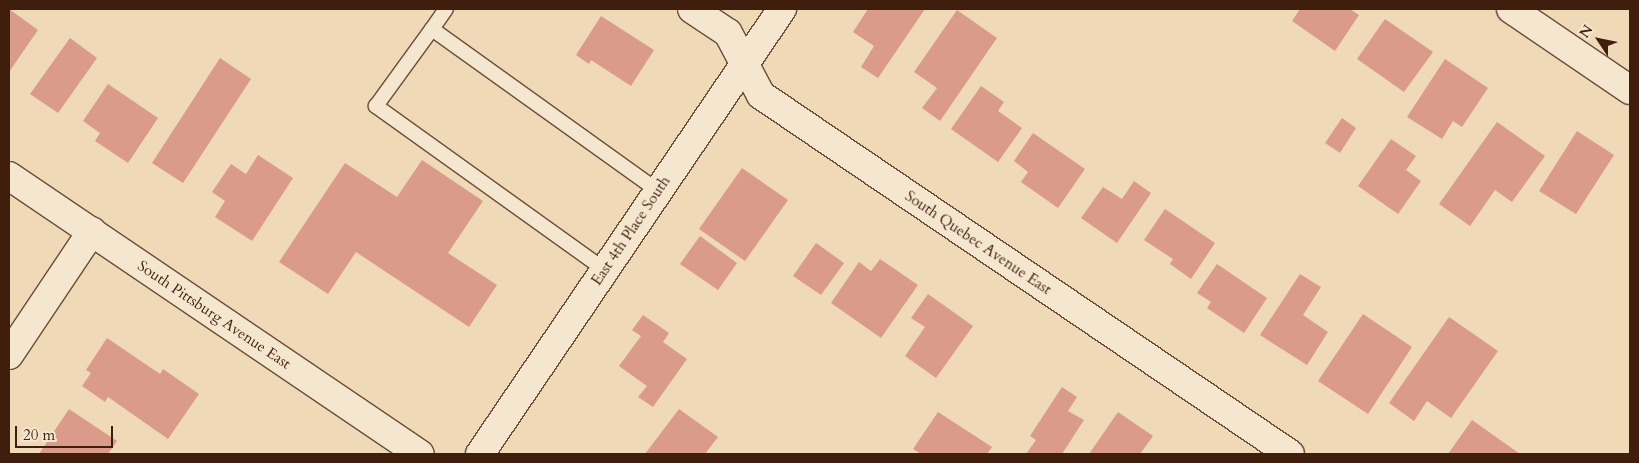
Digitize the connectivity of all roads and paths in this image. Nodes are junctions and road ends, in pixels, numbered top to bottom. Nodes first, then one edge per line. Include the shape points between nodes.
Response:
1 (446, 9) edge
2 (692, 9) edge
3 (782, 9) edge
4 (1511, 9) edge
5 (432, 29) junction
6 (744, 63) junction
7 (1630, 90) edge
8 (9, 176) edge
9 (658, 191) junction
10 (92, 231) junction
11 (605, 270) junction
12 (9, 355) edge
13 (420, 454) edge
14 (480, 454) edge
15 (1290, 454) edge

1 - 5 lane
2 - 6 street, South Quebec Avenue East via 728,33
3 - 6 street, East 4th Place South
4 - 7 street
5 - 9 lane
5 - 11 lane via 376,106
6 - 9 street, East 4th Place South
6 - 15 street, South Quebec Avenue East via 762,96
8 - 10 street, South Pittsburg Avenue East
9 - 11 street, East 4th Place South
10 - 12 street
10 - 13 street, South Pittsburg Avenue East
11 - 14 street, East 4th Place South

